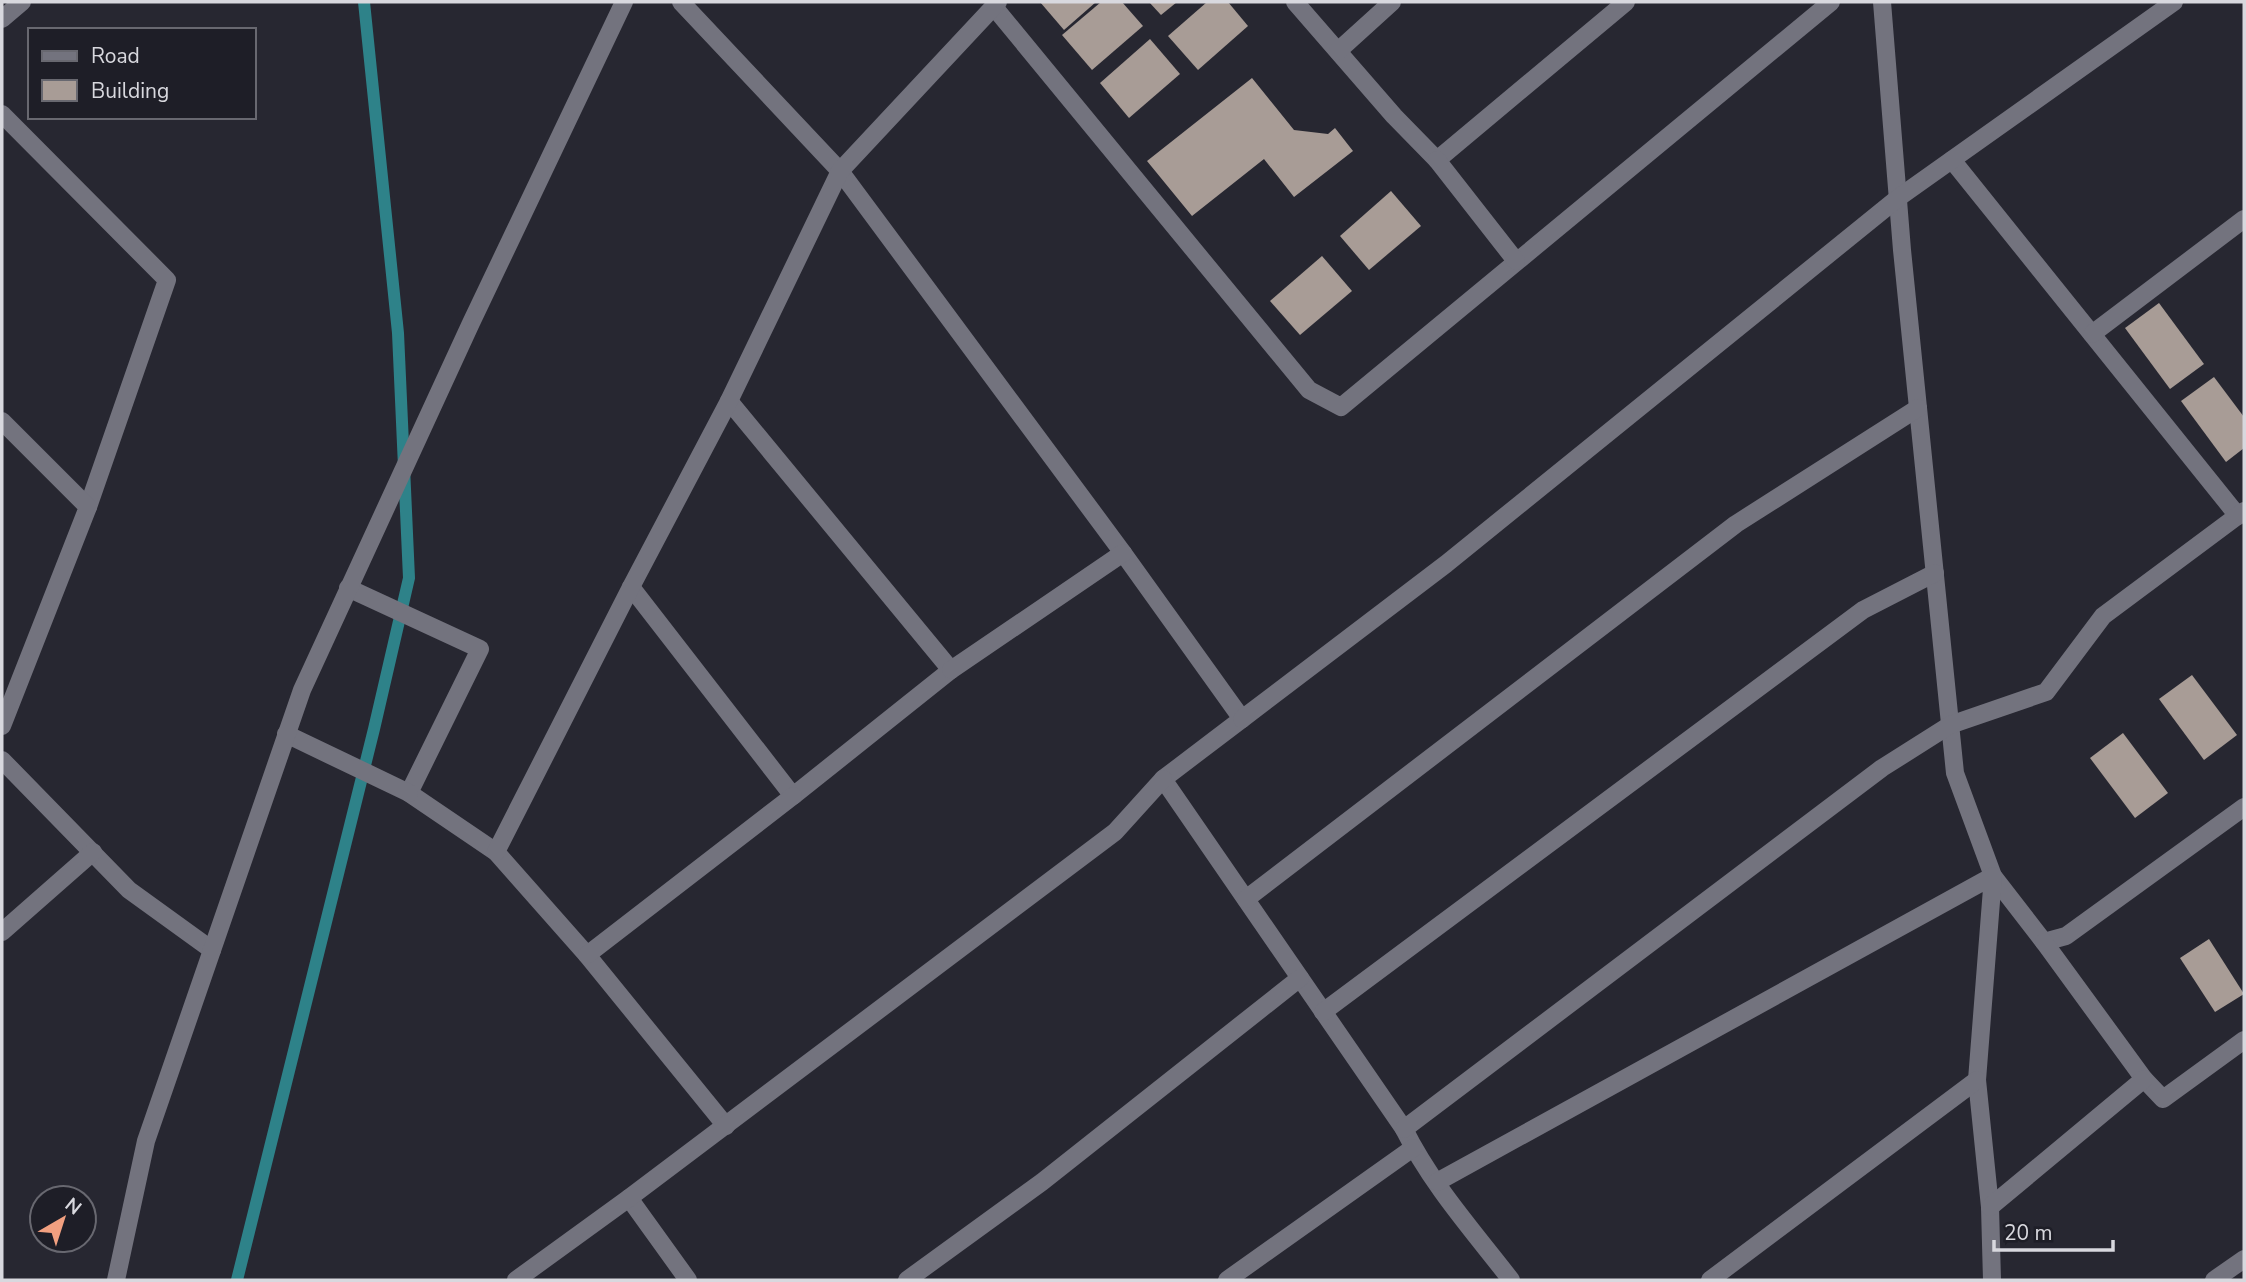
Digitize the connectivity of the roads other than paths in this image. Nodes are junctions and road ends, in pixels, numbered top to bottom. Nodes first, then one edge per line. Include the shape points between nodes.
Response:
1 (22, 2) edge
2 (624, 2) edge
3 (681, 2) edge
4 (1295, 2) edge
5 (1392, 2) edge
6 (1626, 2) edge
7 (1831, 2) edge
8 (1882, 2) edge
9 (2174, 2) edge
10 (996, 4) edge
11 (2, 19) edge
12 (1338, 51) junction
13 (2, 114) edge
14 (1437, 160) junction
15 (1951, 160) junction
16 (840, 171) junction
17 (1898, 198) junction
18 (2244, 219) edge
19 (1516, 261) junction
20 (2092, 334) junction
21 (729, 401) junction
22 (1918, 408) junction
23 (2, 421) edge
24 (88, 507) junction
25 (2241, 514) edge
26 (1123, 553) junction
27 (1935, 573) junction
28 (631, 587) junction
29 (348, 588) junction
30 (951, 670) junction
31 (1242, 719) junction
32 (1950, 725) junction
33 (2, 726) edge
34 (286, 734) junction
35 (2, 760) edge
36 (1163, 779) junction
37 (409, 793) junction
38 (793, 796) junction
39 (2244, 807) edge
40 (93, 852) junction
41 (496, 852) junction
42 (1993, 876) junction
43 (1246, 899) junction
44 (2, 932) edge
45 (2044, 942) junction
46 (212, 950) junction
47 (587, 955) junction
48 (1300, 978) junction
49 (1324, 1012) junction
50 (2244, 1040) edge
51 (2144, 1079) junction
52 (1976, 1080) junction
53 (726, 1126) junction
54 (1404, 1129) junction
55 (1413, 1148) junction
56 (1437, 1182) junction
57 (629, 1198) junction
58 (1990, 1207) junction
59 (2244, 1259) edge
60 (116, 1280) edge
61 (516, 1280) edge
62 (688, 1280) edge
63 (907, 1280) edge
64 (1227, 1280) edge
65 (1511, 1280) edge
66 (1710, 1280) edge
67 (1992, 1280) edge
68 (2214, 1280) edge

1 - 11 street
2 - 29 street
3 - 16 street
4 - 12 street
5 - 12 street
6 - 14 street
7 - 19 street
8 - 17 street
9 - 15 street
10 - 16 street
10 - 19 street via 1309,390 1341,407
12 - 14 street
13 - 24 street via 167,280
14 - 19 street
15 - 17 street
15 - 20 street
16 - 21 street
16 - 26 street
17 - 22 street
17 - 31 street via 1446,564
18 - 20 street
20 - 25 street
21 - 28 street
21 - 30 street
22 - 27 street
22 - 43 street via 1736,524
23 - 24 street
24 - 33 street
25 - 32 street via 2103,616 2046,692
26 - 30 street
26 - 31 street
27 - 32 street
27 - 49 street via 1863,610
28 - 38 street
28 - 41 street
29 - 34 street
29 - 37 street via 480,649
30 - 38 street
31 - 36 street
32 - 42 street via 1955,773
32 - 54 street via 1882,768
34 - 37 street
34 - 46 street
35 - 40 street
36 - 43 street
36 - 53 street via 1115,832
37 - 41 street
38 - 47 street
39 - 45 street via 2066,936
40 - 44 street
40 - 46 street via 129,890
41 - 47 street
42 - 45 street
42 - 52 street
42 - 56 street
43 - 48 street
45 - 51 street
46 - 60 street via 146,1141
47 - 53 street
48 - 49 street
48 - 63 street via 1042,1182
49 - 54 street
50 - 51 street via 2163,1099
51 - 58 street
52 - 58 street
52 - 66 street
53 - 57 street
54 - 55 street
55 - 56 street
55 - 64 street
56 - 65 street
57 - 61 street
57 - 62 street
58 - 67 street
59 - 68 street

